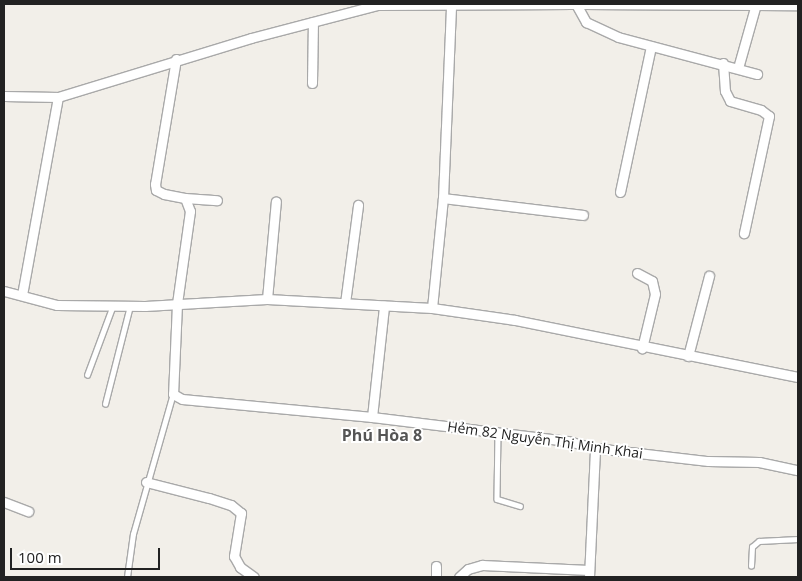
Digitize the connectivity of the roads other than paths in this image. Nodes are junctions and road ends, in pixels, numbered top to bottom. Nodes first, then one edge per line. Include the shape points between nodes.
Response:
1 (451, 4) edge
2 (574, 4) edge
3 (583, 4) edge
4 (756, 4) edge
5 (798, 5) edge
6 (313, 22) junction
7 (651, 46) junction
8 (176, 59) junction
9 (723, 63) junction
10 (738, 68) junction
11 (757, 74) dead end
12 (312, 83) dead end
13 (4, 96) edge
14 (58, 97) junction
15 (620, 192) dead end
16 (185, 198) junction
17 (443, 198) junction
18 (217, 200) dead end
19 (276, 201) dead end
20 (358, 205) dead end
21 (583, 215) dead end
22 (744, 233) dead end
23 (637, 273) dead end
24 (709, 276) dead end
25 (4, 290) edge
26 (22, 295) junction
27 (267, 299) junction
28 (345, 303) junction
29 (178, 304) junction
30 (113, 306) junction
31 (130, 306) junction
32 (384, 306) junction
33 (432, 308) junction
34 (642, 348) junction
35 (688, 356) junction
36 (86, 375) dead end
37 (798, 377) edge
38 (173, 394) junction
39 (105, 404) dead end
40 (372, 417) junction
41 (498, 432) junction
42 (595, 448) junction
43 (798, 470) edge
44 (146, 482) junction
45 (4, 502) edge
46 (520, 506) dead end
47 (28, 511) dead end
48 (798, 539) edge
49 (436, 566) dead end
50 (752, 566) dead end
51 (589, 574) edge
52 (127, 577) edge
53 (254, 577) edge
54 (436, 577) edge
55 (459, 577) edge

1 - 2 street
1 - 6 street via 378,6
1 - 17 street
2 - 7 street via 586,22 618,37
3 - 4 street
4 - 5 street
4 - 10 street
6 - 8 street
6 - 12 street
7 - 9 street
7 - 15 street
8 - 14 street
8 - 16 street via 154,184 156,190 164,194
9 - 10 street
9 - 22 street via 725,91 730,102 761,110 769,116
10 - 11 street
13 - 14 street
14 - 26 street
16 - 18 street
16 - 29 street via 190,211
17 - 21 street
17 - 33 street
19 - 27 street
20 - 28 street
23 - 34 street via 652,281 655,294
24 - 35 street
25 - 26 street
26 - 30 street via 57,305
27 - 28 street
27 - 29 street
28 - 32 street
29 - 31 street
29 - 38 street
30 - 31 street
30 - 36 lane
31 - 39 lane
32 - 33 street
32 - 40 street
33 - 34 street via 515,320
34 - 35 street
35 - 37 street
38 - 40 street, Hẻm 82 Nguyễn Thị Minh Khai via 182,399
38 - 44 lane
40 - 41 street, Hẻm 82 Nguyễn Thị Minh Khai
41 - 42 street, Hẻm 82 Nguyễn Thị Minh Khai via 568,441
41 - 46 lane via 497,499
42 - 43 street, Hẻm 82 Nguyễn Thị Minh Khai via 708,461 759,462
42 - 51 street
44 - 52 lane via 133,534
44 - 53 street via 216,500 241,513 234,556 240,567
45 - 47 street
48 - 50 lane via 759,541 752,547
49 - 54 street
51 - 55 street via 482,565 468,569

